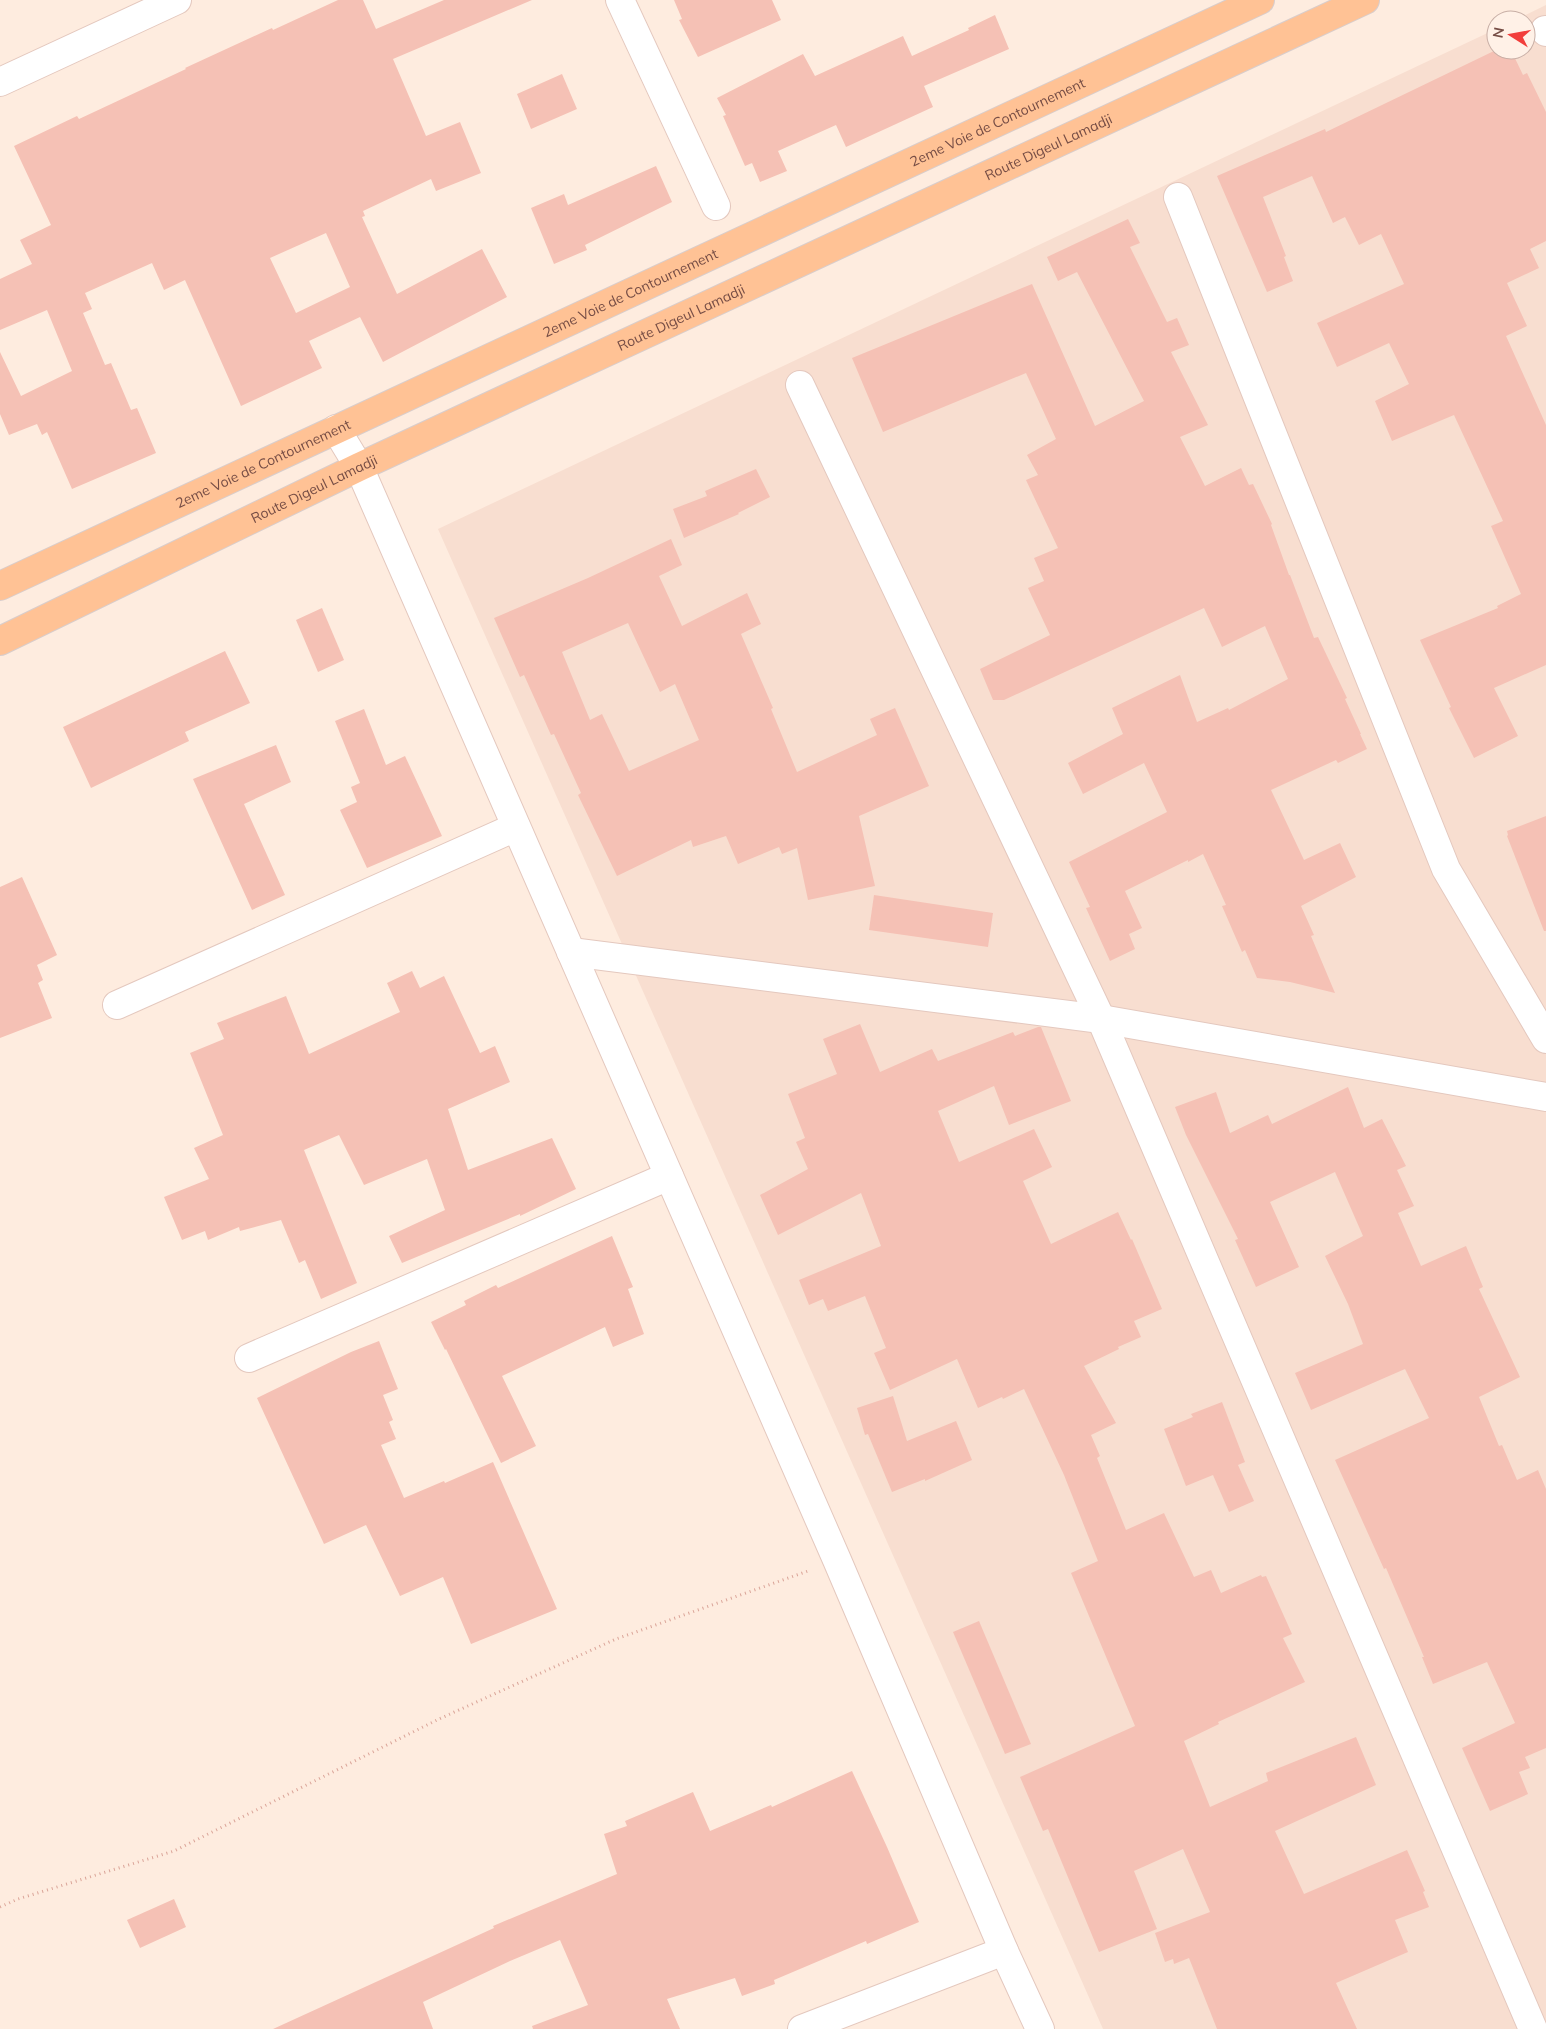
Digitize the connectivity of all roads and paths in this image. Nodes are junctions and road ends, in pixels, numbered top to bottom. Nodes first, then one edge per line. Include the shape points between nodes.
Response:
1 (620, 0) edge
2 (1260, 0) edge
3 (1365, 0) edge
4 (172, 1) edge
5 (0, 82) edge
6 (1178, 197) dead end
7 (716, 206) dead end
8 (800, 385) dead end
9 (336, 429) junction
10 (358, 467) junction
11 (0, 586) edge
12 (0, 641) edge
13 (516, 827) junction
14 (571, 952) junction
15 (117, 1005) dead end
16 (1101, 1019) junction
17 (1546, 1039) edge
18 (1546, 1097) edge
19 (669, 1176) junction
20 (249, 1358) dead end
21 (837, 1560) junction
22 (0, 1906) edge
23 (1004, 1951) junction
24 (802, 2029) edge
25 (1040, 2029) edge
26 (1533, 2029) edge

1 - 7 street
2 - 9 main road, 2eme Voie de Contournement
3 - 10 main road, Route Digeul Lamadji
4 - 5 street
6 - 17 street via 1446,869
8 - 16 street
9 - 10 street
9 - 11 main road, 2eme Voie de Contournement
10 - 12 main road, Route Digeul Lamadji
10 - 13 street
13 - 14 street
13 - 15 street
14 - 16 street
14 - 19 street
16 - 18 street
16 - 26 street
19 - 20 street
19 - 21 street
21 - 22 path via 616,1639 439,1719 174,1852
21 - 23 street
23 - 24 street
23 - 25 street

